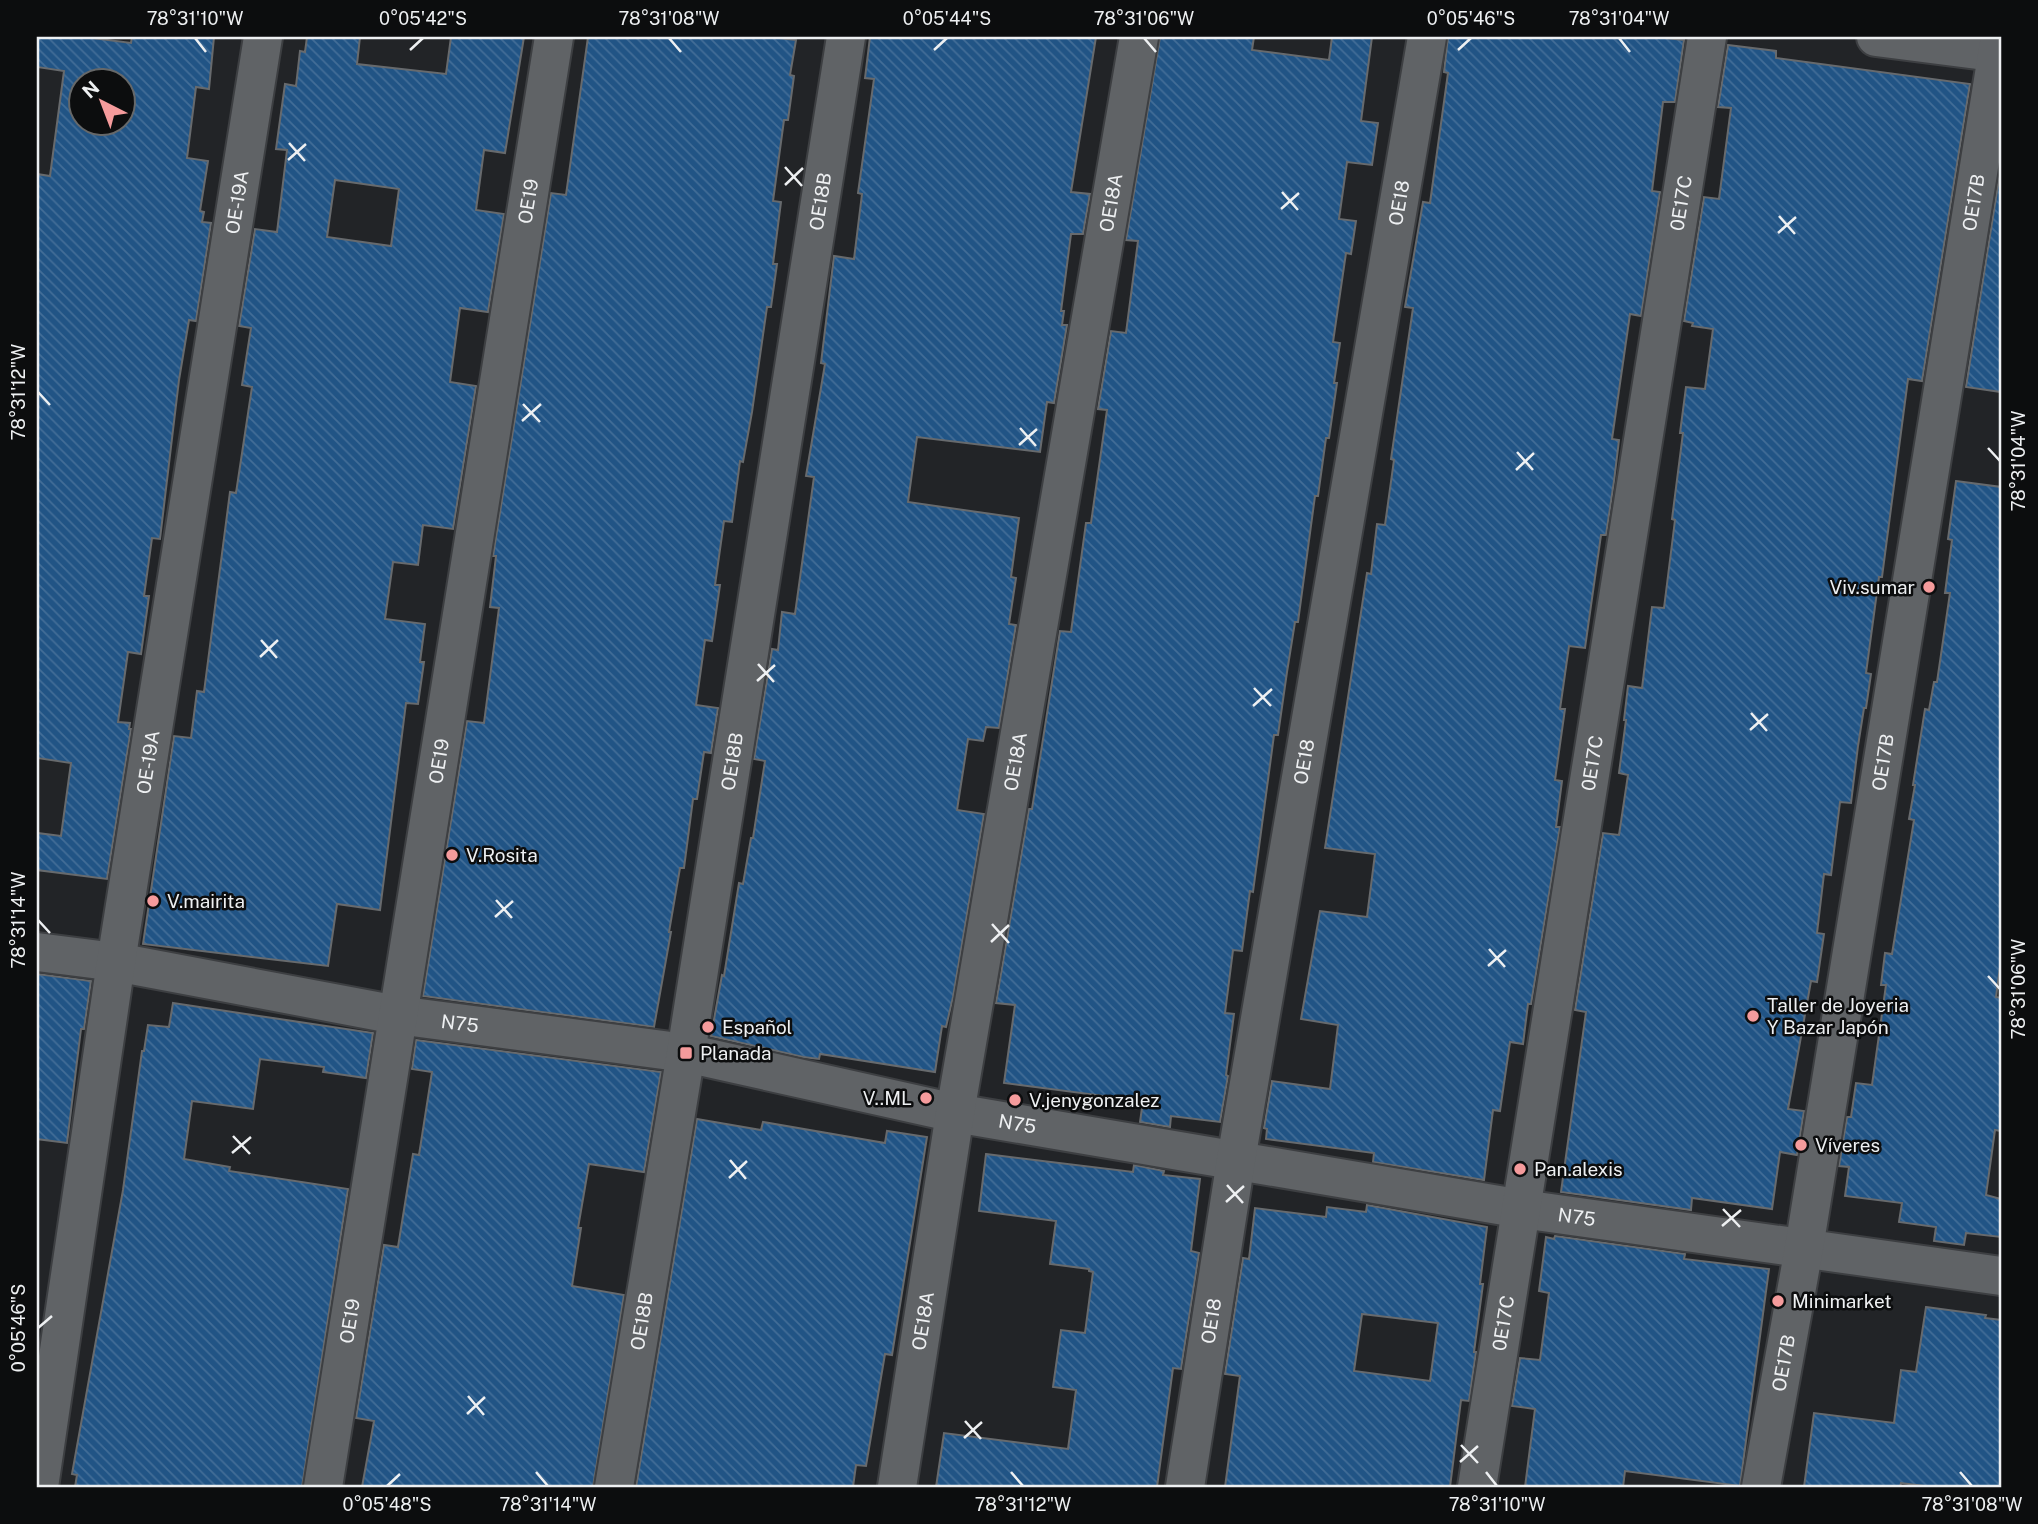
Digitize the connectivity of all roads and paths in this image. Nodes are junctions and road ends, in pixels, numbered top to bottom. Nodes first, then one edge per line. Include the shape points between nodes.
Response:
1 (263, 37) edge
2 (554, 37) edge
3 (846, 37) edge
4 (1139, 37) edge
5 (1427, 37) edge
6 (1707, 37) edge
7 (1876, 37) edge
8 (2000, 47) edge
9 (37, 952) edge
10 (116, 962) junction
11 (397, 1015) junction
12 (686, 1053) junction
13 (955, 1113) junction
14 (1236, 1160) junction
15 (1522, 1209) junction
16 (1804, 1248) junction
17 (2001, 1276) edge
18 (39, 1487) edge
19 (323, 1487) edge
20 (614, 1487) edge
21 (897, 1487) edge
22 (1185, 1487) edge
23 (1477, 1487) edge
24 (1761, 1487) edge

1 - 10 street, OE-19A
2 - 11 street, OE19
3 - 12 street, OE18B
4 - 13 street, OE18A
5 - 14 street, OE18
6 - 15 street, 0E17C
7 - 8 street
8 - 16 street, OE17B
9 - 10 street, N75
10 - 11 street, N75
10 - 18 street, OE-19A
11 - 12 street, N75
11 - 19 street, OE19
12 - 13 street, N75
12 - 20 street, OE18B
13 - 14 street, N75
13 - 21 street, OE18A
14 - 15 street, N75
14 - 22 street, OE18
15 - 16 street, N75
15 - 23 street, 0E17C
16 - 17 street, N75
16 - 24 street, OE17B

